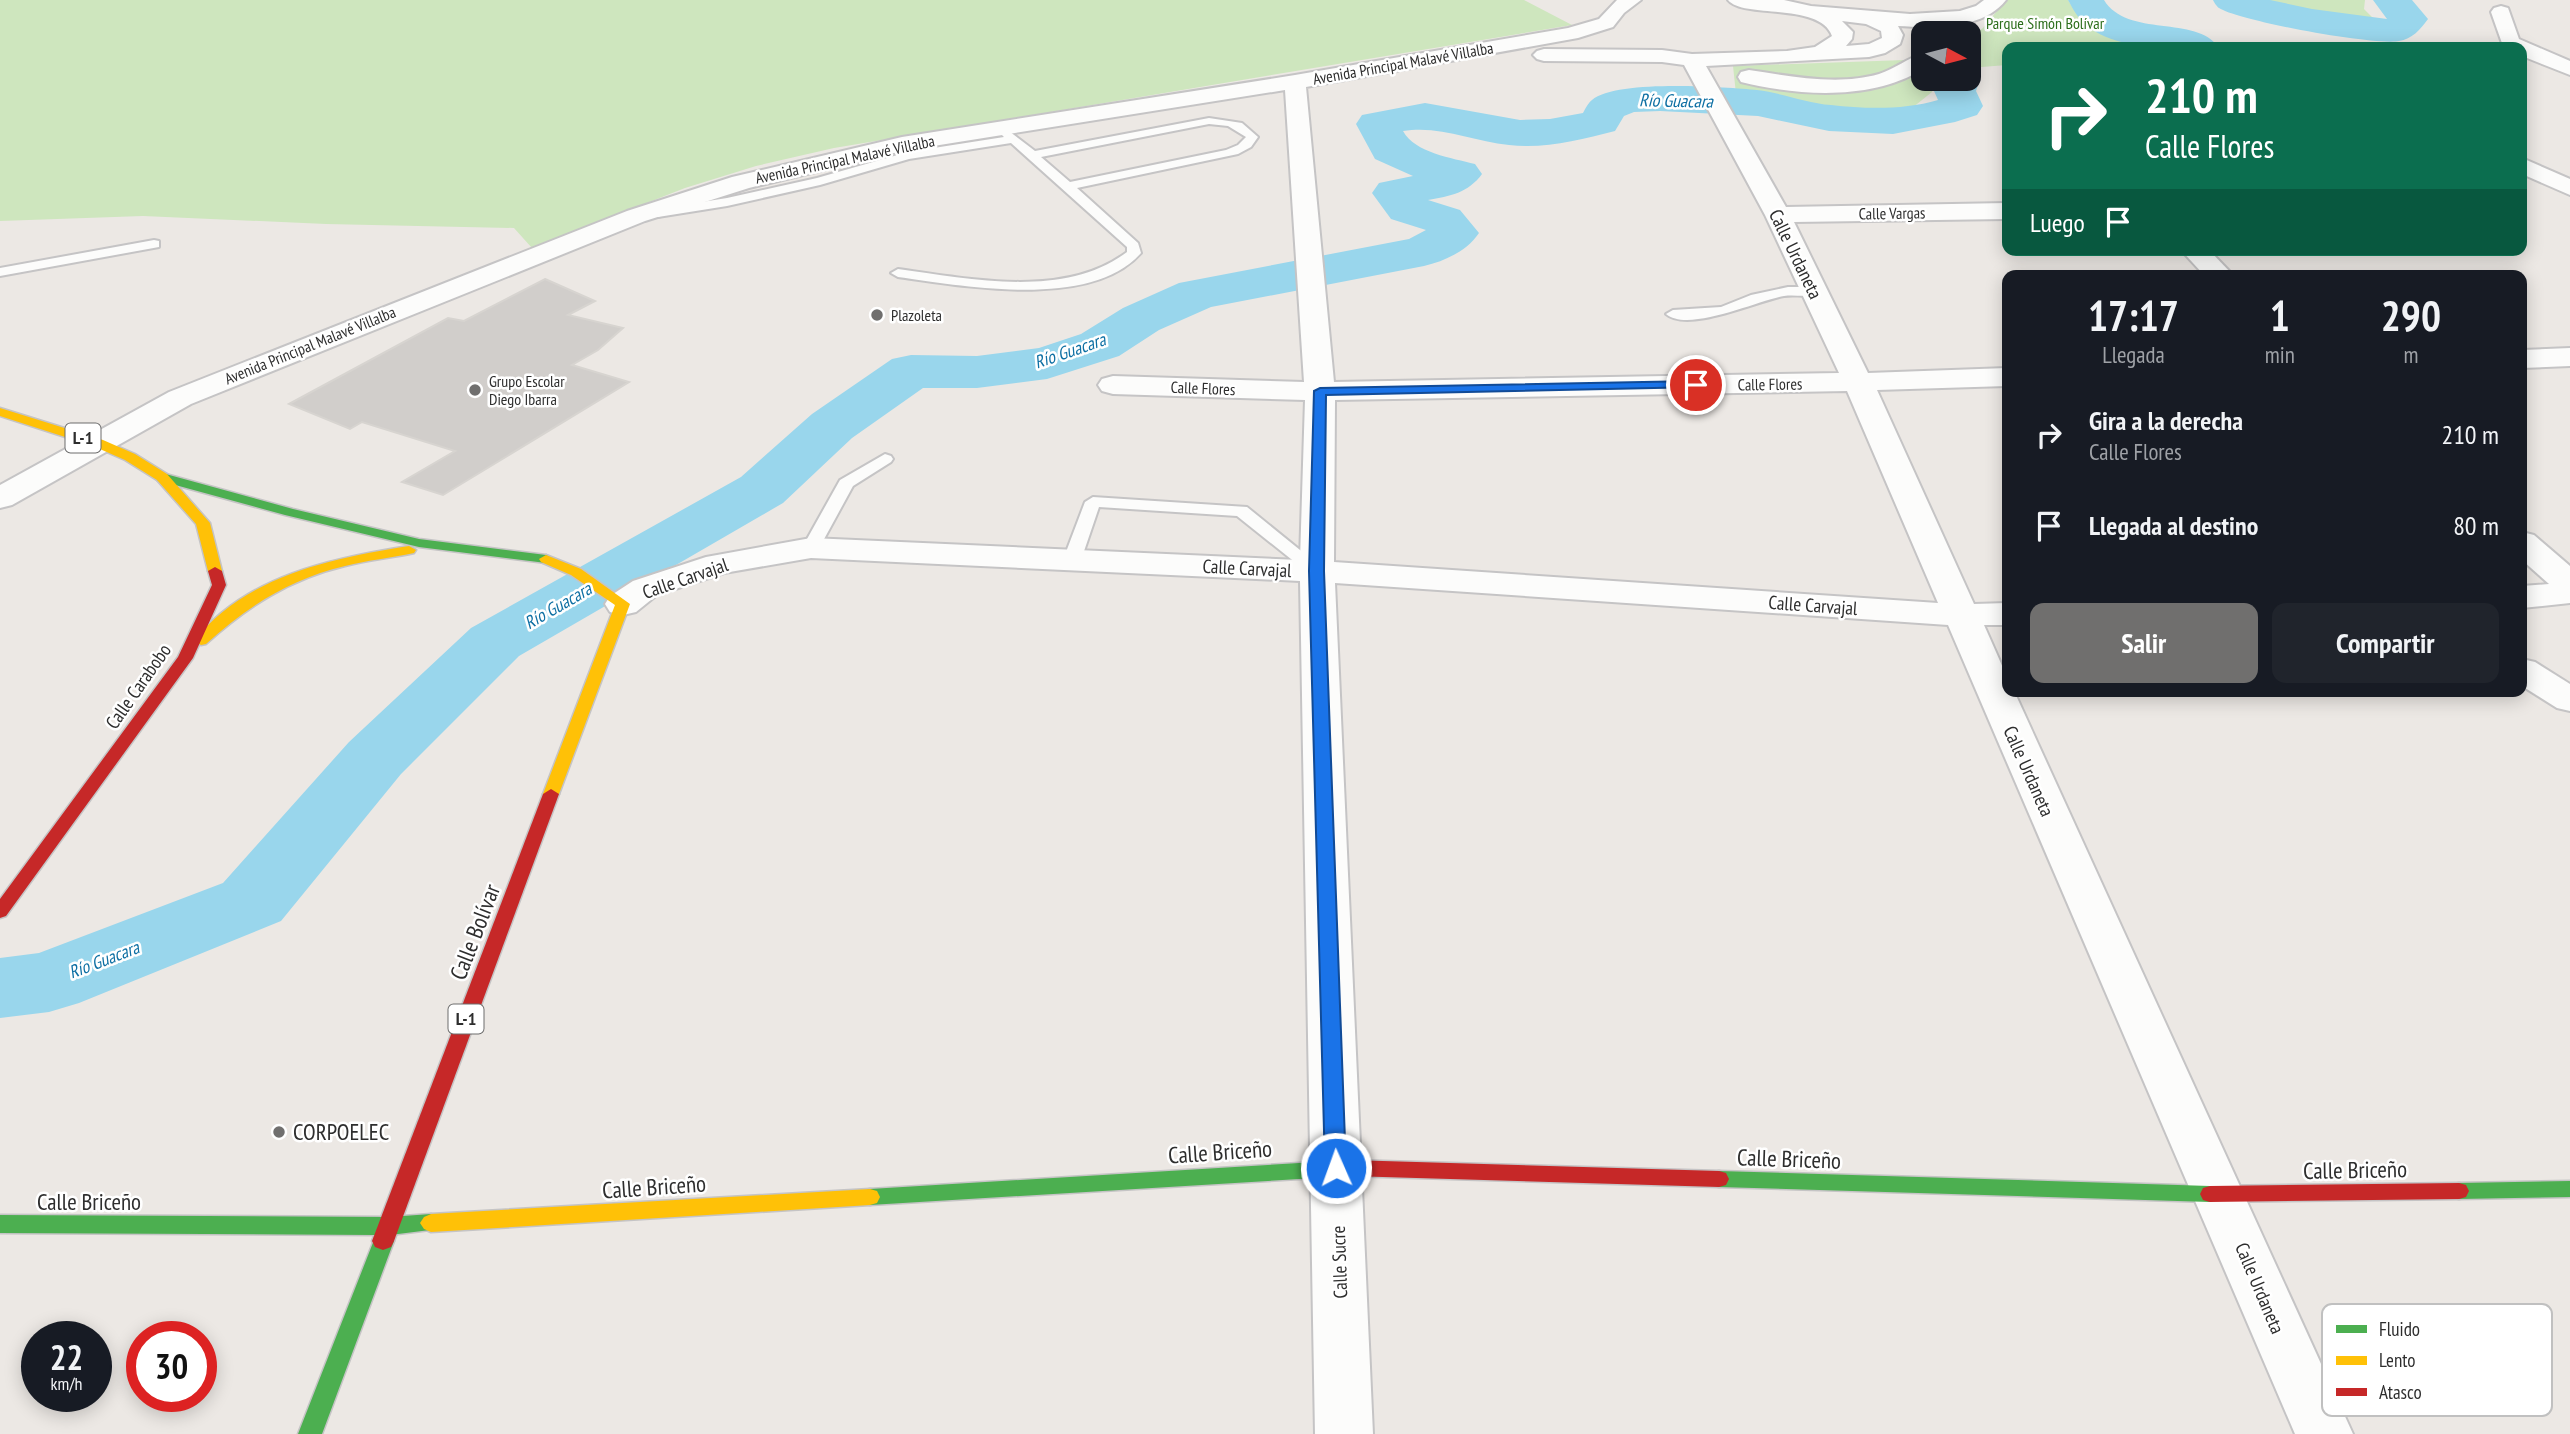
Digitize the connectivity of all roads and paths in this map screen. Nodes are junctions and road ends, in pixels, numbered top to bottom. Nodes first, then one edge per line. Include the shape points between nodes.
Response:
1 (1738, 0) edge
2 (1996, 0) edge
3 (1617, 8) edge
4 (1802, 10) junction
5 (2501, 12) dead end
6 (1867, 18) junction
7 (1951, 21) edge
8 (1911, 28) edge
9 (2510, 42) edge
10 (1868, 50) junction
11 (2527, 51) edge
12 (1821, 52) junction
13 (1662, 56) junction
14 (1413, 62) junction
15 (1911, 63) edge
16 (1911, 68) edge
17 (1697, 69) junction
18 (2570, 69) edge
19 (1295, 82) junction
20 (1007, 134) junction
21 (1032, 155) junction
22 (2527, 167) edge
23 (1068, 186) junction
24 (2570, 188) edge
25 (2570, 195) edge
26 (2534, 196) dead end
27 (2002, 211) edge
28 (1777, 215) junction
29 (154, 244) dead end
30 (2200, 256) edge
31 (2215, 270) edge
32 (0, 272) edge
33 (898, 273) dead end
34 (1814, 291) junction
35 (1673, 314) dead end
36 (2570, 357) edge
37 (2527, 359) edge
38 (2002, 377) edge
39 (1858, 382) junction
40 (1113, 385) dead end
41 (1320, 391) junction
42 (0, 412) edge
43 (98, 443) junction
44 (885, 459) dead end
45 (162, 477) junction
46 (0, 498) edge
47 (431, 546) junction
48 (2527, 546) edge
49 (811, 548) junction
50 (1072, 560) junction
51 (1317, 571) junction
52 (2570, 584) edge
53 (2570, 592) edge
54 (2527, 596) edge
55 (615, 599) junction
56 (2002, 614) edge
57 (1959, 615) junction
58 (185, 658) junction
59 (2527, 673) edge
60 (2570, 700) edge
61 (0, 912) edge
62 (1336, 1168) junction
63 (2570, 1189) edge
64 (2220, 1194) junction
65 (0, 1224) edge
66 (389, 1226) junction
67 (310, 1434) edge
68 (1344, 1434) edge
69 (2324, 1434) edge

1 - 4 street
2 - 7 street via 1980,13
3 - 13 street via 1605,31 1626,45
3 - 14 street, Avenida Principal Malavé Villalba via 1571,34
4 - 6 street
4 - 12 street via 1843,32 1842,39
5 - 9 street
6 - 8 street
6 - 10 street via 1888,26 1893,33 1888,44
10 - 12 street
10 - 15 street
11 - 18 street
12 - 17 street
13 - 14 street via 1531,55
13 - 17 street
14 - 19 street, Avenida Principal Malavé Villalba
16 - 17 street via 1874,82 1833,85
17 - 28 street, Calle Urdaneta
19 - 20 street, Avenida Principal Malavé Villalba
19 - 41 street, Calle Sucre
20 - 21 lane
20 - 43 street, Avenida Principal Malavé Villalba via 902,144 741,181 636,216 180,398
21 - 23 lane
21 - 23 lane via 1209,121 1238,125 1252,137 1240,149
22 - 24 street
23 - 33 lane via 1133,246 1134,253 1124,264 1084,278 1029,285
25 - 26 street
27 - 28 street, Calle Vargas
28 - 34 street, Calle Urdaneta
29 - 32 lane
30 - 31 street
34 - 35 lane via 1756,298 1724,311
34 - 39 street, Calle Urdaneta
36 - 37 street
38 - 39 street, Calle Flores
39 - 41 street, Calle Flores
39 - 57 street, Calle Urdaneta
40 - 41 street, Calle Flores
41 - 51 street, Calle Sucre
42 - 43 main road, Calle Carabobo / L-1
43 - 45 main road, Calle Carabobo / L-1
43 - 46 street, Avenida Principal Malavé Villalba
44 - 49 lane via 846,483
45 - 47 main road, L-1
45 - 58 main road, Calle Carabobo / L-1 via 203,523 219,585
47 - 55 main road, L-1 via 486,549 561,565
47 - 58 main road, L-1 via 308,568 260,590 219,621
48 - 52 street
49 - 50 street, Calle Carvajal
49 - 55 street, Calle Carvajal via 718,564
50 - 51 street, Calle Carvajal
50 - 51 lane via 1093,502 1241,511
51 - 57 street, Calle Carvajal
51 - 62 street, Calle Sucre
53 - 54 street
55 - 66 main road, Calle Bolívar / L-1
56 - 57 street, Calle Carvajal
57 - 64 street, Calle Urdaneta
58 - 61 main road, Calle Carabobo / L-1
59 - 60 street
62 - 64 main road, Calle Briceño
62 - 66 main road, Calle Briceño
62 - 68 street, Calle Sucre
63 - 64 main road, Calle Briceño
64 - 69 street, Calle Urdaneta
65 - 66 main road, Calle Briceño
66 - 67 main road, Calle Bolívar / L-1

